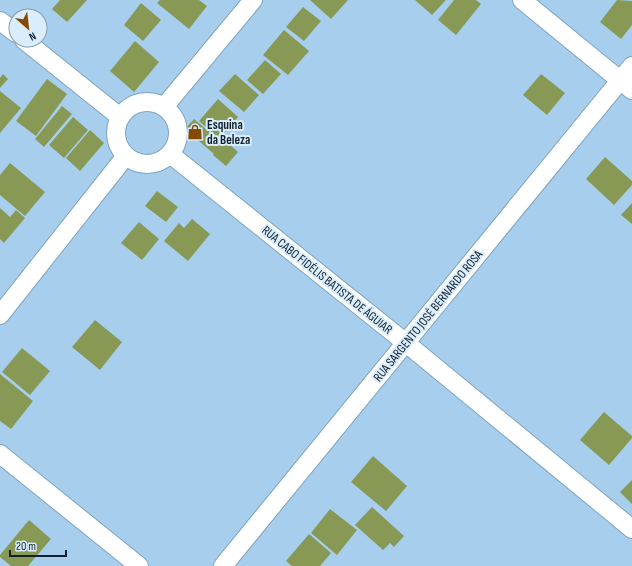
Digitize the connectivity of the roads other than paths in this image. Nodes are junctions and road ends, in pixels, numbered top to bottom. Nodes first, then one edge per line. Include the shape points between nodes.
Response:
1 (253, 0) edge
2 (522, 0) edge
3 (34, 48) edge
4 (632, 66) edge
5 (626, 85) edge
6 (164, 107) junction
7 (120, 117) junction
8 (170, 154) junction
9 (125, 157) junction
10 (0, 315) edge
11 (406, 343) junction
12 (0, 454) edge
13 (632, 529) edge
14 (139, 566) edge
15 (223, 566) edge

1 - 6 street
2 - 5 street
3 - 7 street
4 - 5 street, RUA SARGENTO JOSÉ BERNARDO ROSA
5 - 11 street, RUA SARGENTO JOSÉ BERNARDO ROSA
6 - 7 street via 143,102 133,105
6 - 8 street via 172,114 177,124 176,145
7 - 9 street via 115,130 116,140
8 - 9 street via 162,161 143,165
8 - 11 street, RUA CABO FIDÉLIS BATISTA DE ÁGUIAR
9 - 10 street
11 - 13 street, RUA CABO FIDÉLIS BATISTA DE ÁGUIAR
11 - 15 street, RUA SARGENTO JOSÉ BERNARDO ROSA
12 - 14 street

